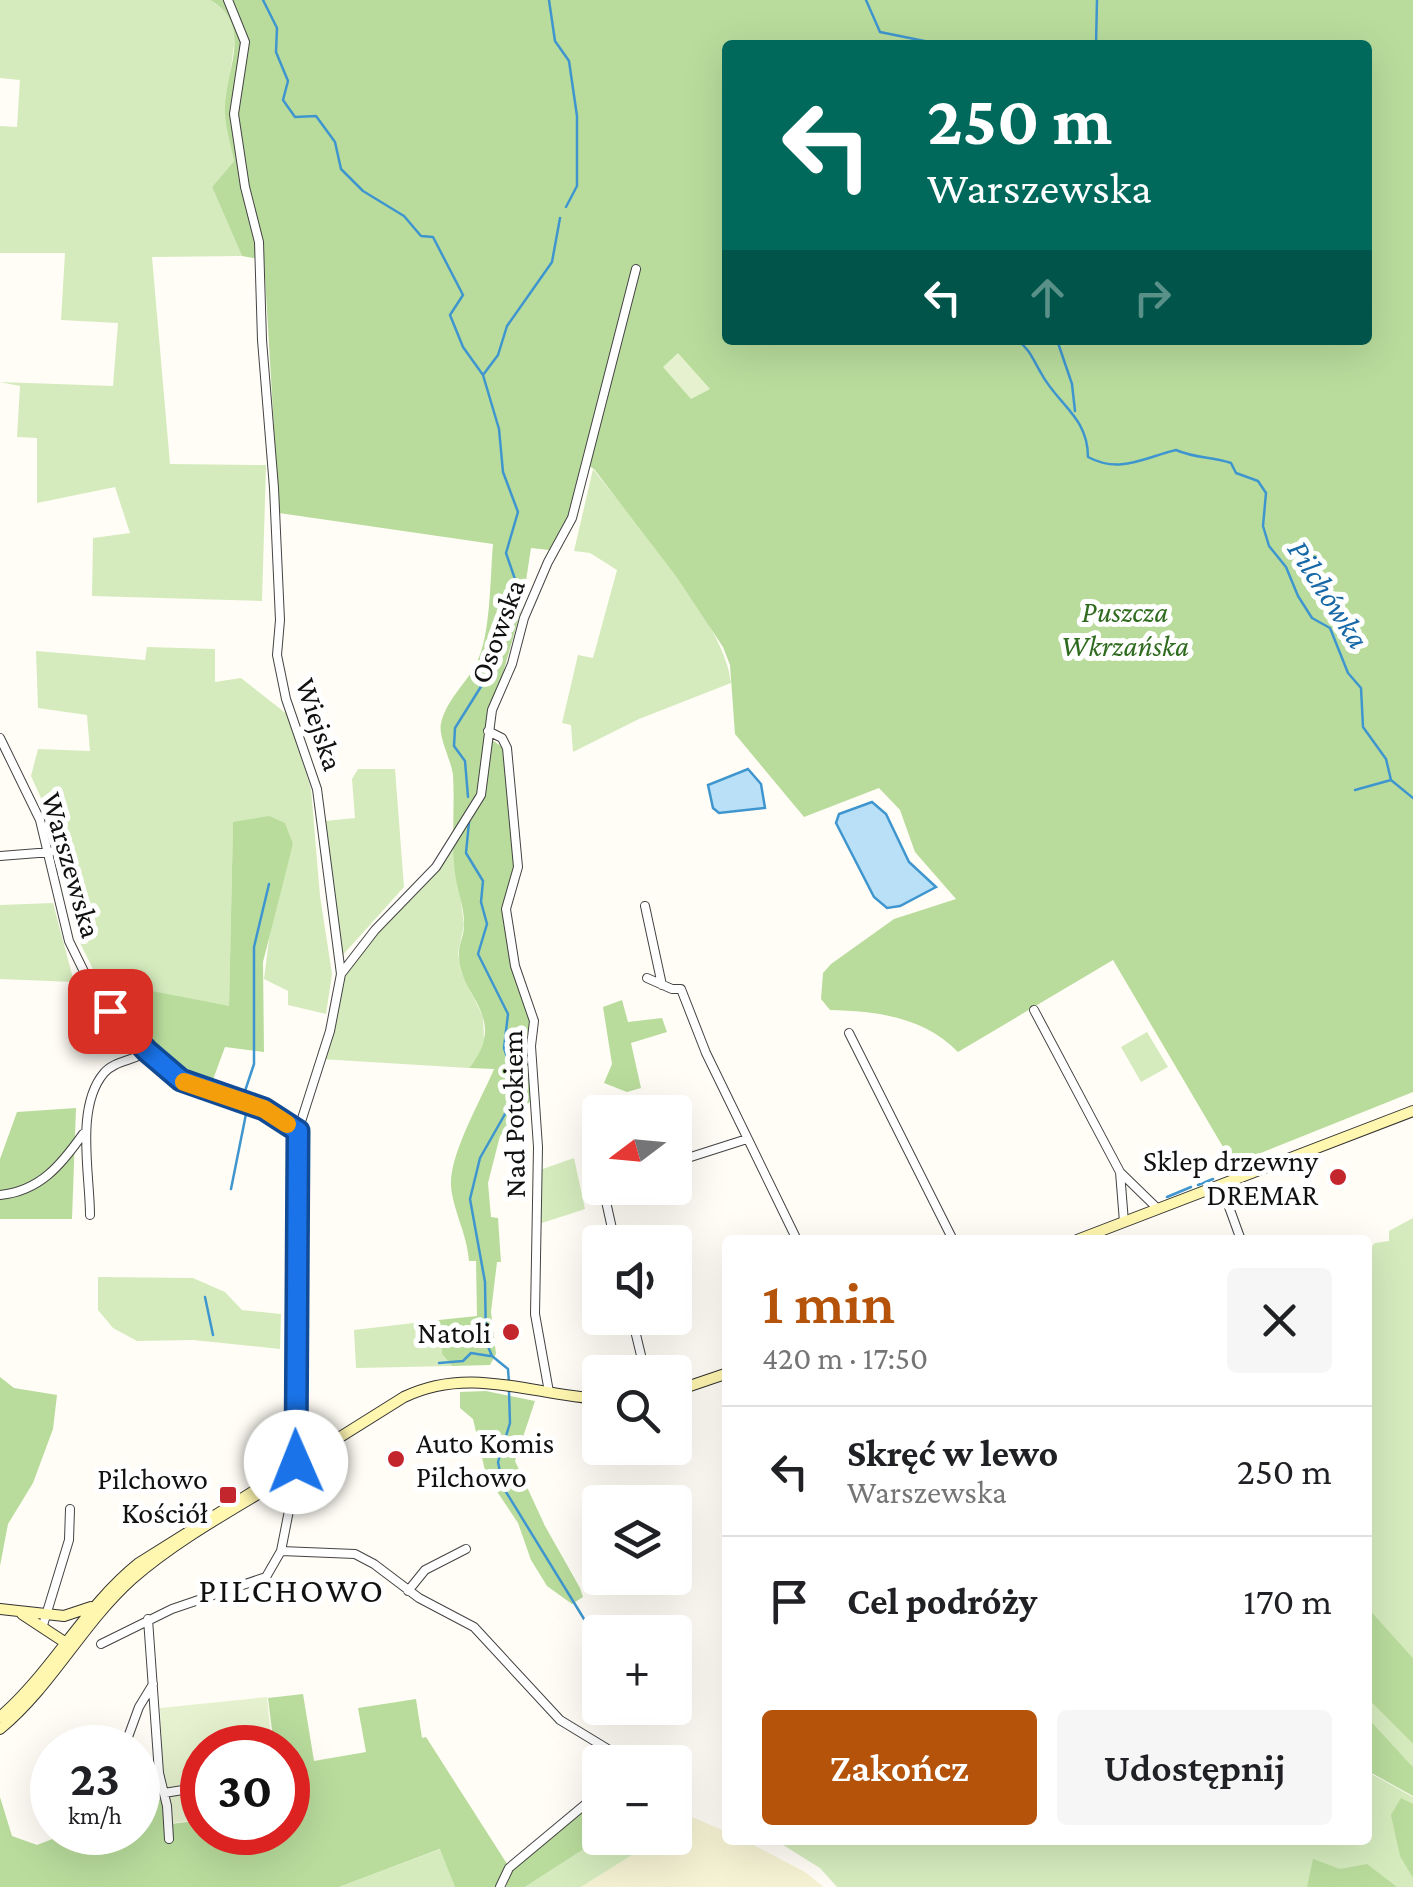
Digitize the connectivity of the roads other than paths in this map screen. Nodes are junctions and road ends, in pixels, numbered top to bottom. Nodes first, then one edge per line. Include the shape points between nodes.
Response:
1 (228, 0) edge
2 (636, 269) dead end
3 (488, 731) junction
4 (0, 738) edge
5 (11, 757) junction
6 (0, 761) edge
7 (51, 852) junction
8 (0, 856) edge
9 (645, 906) dead end
10 (340, 974) junction
11 (648, 978) dead end
12 (662, 985) junction
13 (1034, 1010) dead end
14 (849, 1033) dead end
15 (147, 1051) junction
16 (1413, 1112) edge
17 (298, 1131) junction
18 (84, 1134) junction
19 (747, 1139) junction
20 (692, 1157) edge
21 (1120, 1172) junction
22 (1221, 1185) junction
23 (0, 1195) edge
24 (1158, 1209) junction
25 (90, 1214) dead end
26 (1124, 1222) junction
27 (795, 1235) edge
28 (950, 1235) edge
29 (1090, 1235) edge
30 (1239, 1235) edge
31 (722, 1375) edge
32 (692, 1385) edge
33 (549, 1392) junction
34 (582, 1397) edge
35 (296, 1466) junction
36 (70, 1509) dead end
37 (466, 1549) dead end
38 (281, 1551) junction
39 (408, 1591) junction
40 (103, 1596) junction
41 (0, 1609) edge
42 (49, 1619) junction
43 (148, 1619) junction
44 (71, 1638) junction
45 (101, 1644) dead end
46 (152, 1684) junction
47 (0, 1717) edge
48 (132, 1725) edge
49 (0, 1729) edge
50 (600, 1745) edge
51 (180, 1790) edge
52 (164, 1793) junction
53 (582, 1807) edge
54 (169, 1839) dead end
55 (500, 1887) edge

1 - 10 street, Wiejska via 245,42 234,114 259,242 280,620 276,655 317,789
2 - 3 street, Osowska via 581,491 524,618
3 - 10 street, Osowska via 481,795 472,812 436,867
3 - 33 street, Nad Potokiem via 507,748 518,866 506,909 508,934 534,1020 535,1314
4 - 5 street, Warszewska
5 - 6 street
5 - 7 street, Warszewska
7 - 8 street
7 - 15 street, Warszewska via 74,956 94,992
9 - 12 street
10 - 17 street, Wiejska via 330,1031
11 - 12 street
12 - 19 street via 681,989 687,998
13 - 21 street
14 - 28 street
15 - 17 street, Warszewska via 181,1080 264,1109
15 - 18 street via 103,1074
16 - 22 main road
17 - 35 street, Wiejska
18 - 23 street via 38,1184
18 - 25 street
19 - 20 street
19 - 27 street
21 - 24 street
21 - 26 street
22 - 24 main road
22 - 30 street
24 - 26 main road
26 - 29 main road
31 - 32 main road
33 - 34 main road
33 - 35 main road via 492,1382 426,1388
35 - 38 street, Wiejska
35 - 40 main road via 158,1549
35 - 44 main road via 145,1569
36 - 42 street
37 - 39 street via 425,1570
38 - 39 street via 354,1554
38 - 43 street via 266,1578
39 - 50 street via 474,1627 560,1720
40 - 42 main road via 82,1612
40 - 44 main road
41 - 42 main road
42 - 44 main road
42 - 44 main road
43 - 45 street
43 - 46 street
44 - 47 main road
44 - 49 main road via 34,1696
46 - 48 street
46 - 52 street
51 - 52 street
52 - 54 street
53 - 55 street via 509,1868

